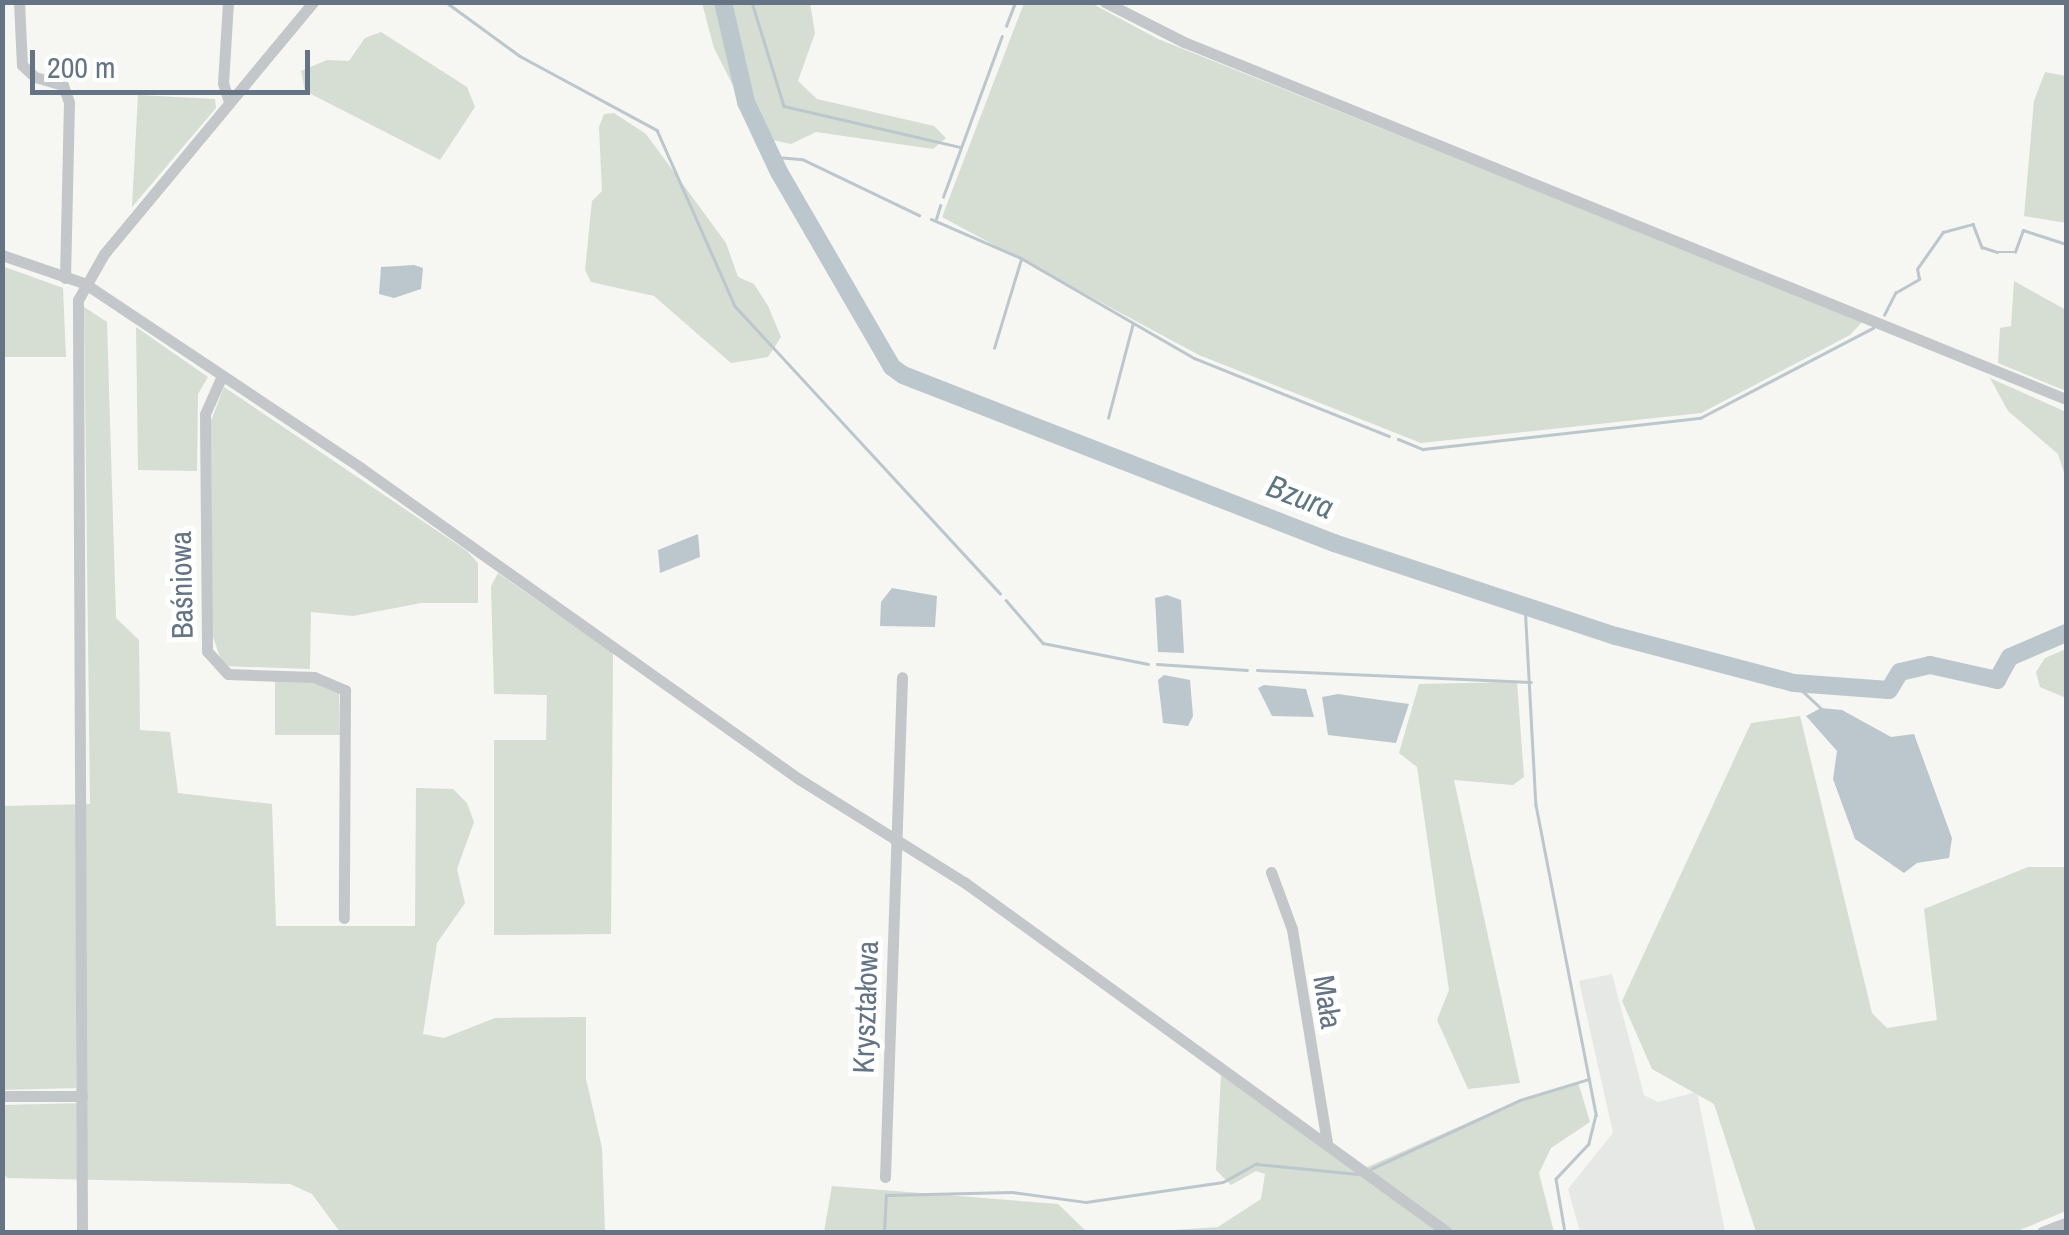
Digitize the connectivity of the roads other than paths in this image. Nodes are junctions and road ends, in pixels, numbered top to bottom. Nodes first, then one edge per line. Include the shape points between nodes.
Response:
1 (20, 2) edge
2 (228, 2) edge
3 (313, 2) edge
4 (1105, 2) edge
5 (230, 102) junction
6 (2, 255) edge
7 (65, 278) junction
8 (84, 283) junction
9 (221, 378) junction
10 (2066, 399) edge
11 (902, 677) dead end
12 (896, 839) junction
13 (1272, 872) dead end
14 (344, 918) dead end
15 (2, 1096) edge
16 (82, 1096) junction
17 (1326, 1142) junction
18 (885, 1177) dead end
19 (2066, 1223) edge
20 (82, 1232) edge
21 (1447, 1232) edge
22 (2042, 1232) edge

1 - 7 street via 22,65 63,86 69,102
2 - 5 street via 223,83
3 - 5 street
4 - 10 street via 1184,42
5 - 8 street
6 - 7 street
7 - 8 street
8 - 9 street
8 - 16 street via 76,323
9 - 12 street via 361,468 798,779
9 - 14 street, Baśniowa via 206,414 207,651 228,674 314,677 344,690
11 - 12 street, Kryształowa
12 - 17 street
12 - 18 street, Kryształowa
13 - 17 street, Mała via 1292,929
15 - 16 street
16 - 20 street
17 - 21 street
19 - 22 street

